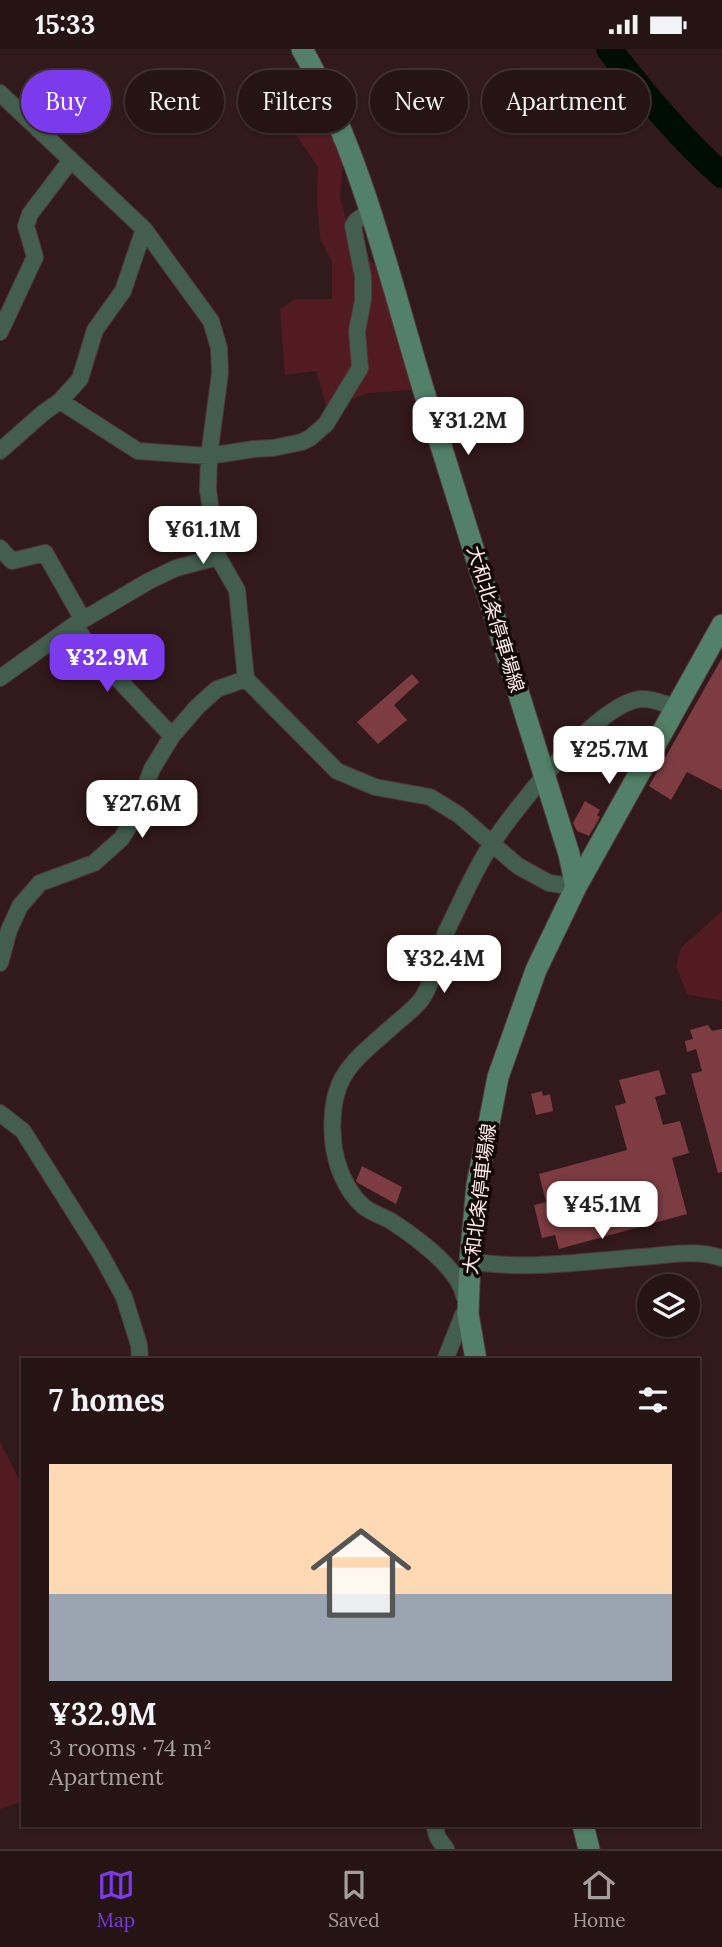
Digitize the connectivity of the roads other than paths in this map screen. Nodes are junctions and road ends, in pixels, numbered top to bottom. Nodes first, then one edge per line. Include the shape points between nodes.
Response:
1 (302, 49) edge
2 (0, 93) edge
3 (71, 160) junction
4 (371, 210) junction
5 (144, 229) junction
6 (0, 333) edge
7 (60, 401) junction
8 (0, 451) edge
9 (209, 456) junction
10 (0, 548) edge
11 (218, 557) junction
12 (79, 622) junction
13 (722, 625) edge
14 (0, 678) edge
15 (246, 679) junction
16 (677, 707) junction
17 (172, 736) junction
18 (545, 776) junction
19 (492, 845) junction
20 (576, 887) junction
21 (0, 963) edge
22 (0, 1113) edge
23 (722, 1258) edge
24 (470, 1261) junction
25 (468, 1306) junction
26 (140, 1358) edge
27 (446, 1358) edge
28 (476, 1358) edge
29 (434, 1827) edge
30 (584, 1827) edge
31 (446, 1849) edge
32 (589, 1849) edge

1 - 4 main road, 大和北条停車場線 via 354,158
2 - 3 street
3 - 5 street
3 - 6 street via 30,214 26,226 35,257
4 - 9 street via 353,226 363,277 360,368 326,424 302,442
4 - 18 main road, 大和北条停車場線
5 - 7 street via 123,291 95,330 80,379
5 - 9 street via 211,321 220,373
7 - 8 street
7 - 9 street via 138,451
9 - 11 street via 208,491
10 - 12 street via 12,561 46,553
11 - 12 street via 149,581
11 - 15 street via 237,590
12 - 14 street
12 - 17 street via 98,658
13 - 16 main road
15 - 17 street via 217,689
15 - 19 street via 337,771 375,787 430,797 459,815
16 - 18 street via 641,699 609,712
16 - 20 main road
17 - 21 street via 121,839 94,863 40,883 20,906
18 - 19 street
18 - 20 main road, 大和北条停車場線
19 - 20 street via 549,883
19 - 25 street via 446,934 425,993 351,1062 337,1088 332,1121 336,1159 350,1191 364,1207 390,1220 450,1270
20 - 24 main road, 大和北条停車場線 via 536,970 498,1077 477,1185
22 - 26 street via 23,1131 100,1253 124,1297
23 - 24 street via 695,1253 546,1264
24 - 25 main road, 大和北条停車場線
25 - 27 street
25 - 28 main road, 大和北条停車場線
29 - 31 street
30 - 32 main road

